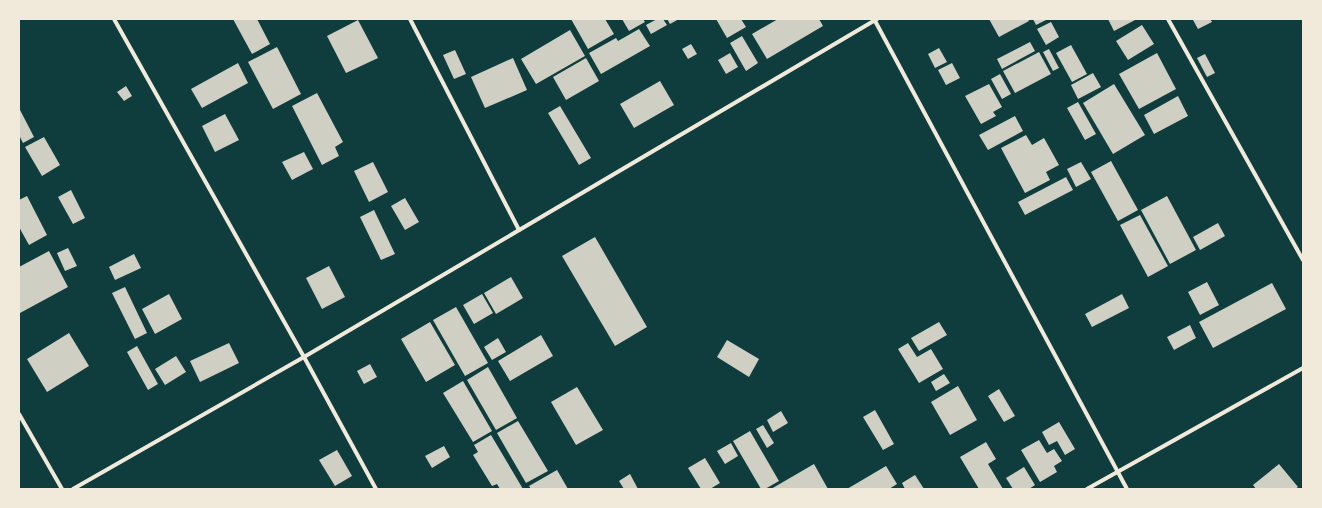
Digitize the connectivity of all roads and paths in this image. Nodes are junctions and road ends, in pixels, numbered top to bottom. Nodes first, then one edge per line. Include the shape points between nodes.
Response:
1 (114, 19) edge
2 (410, 19) edge
3 (875, 19) edge
4 (1168, 19) edge
5 (519, 230) junction
6 (1303, 260) edge
7 (304, 356) junction
8 (1303, 368) edge
9 (19, 414) edge
10 (1118, 471) junction
11 (62, 489) edge
12 (73, 489) edge
13 (376, 489) edge
14 (1087, 489) edge
15 (1128, 489) edge

1 - 7 street
2 - 5 street
3 - 5 street
3 - 10 street
4 - 6 street
5 - 7 street
7 - 12 street
7 - 13 street
8 - 10 street
9 - 11 street
10 - 14 street
10 - 15 street

